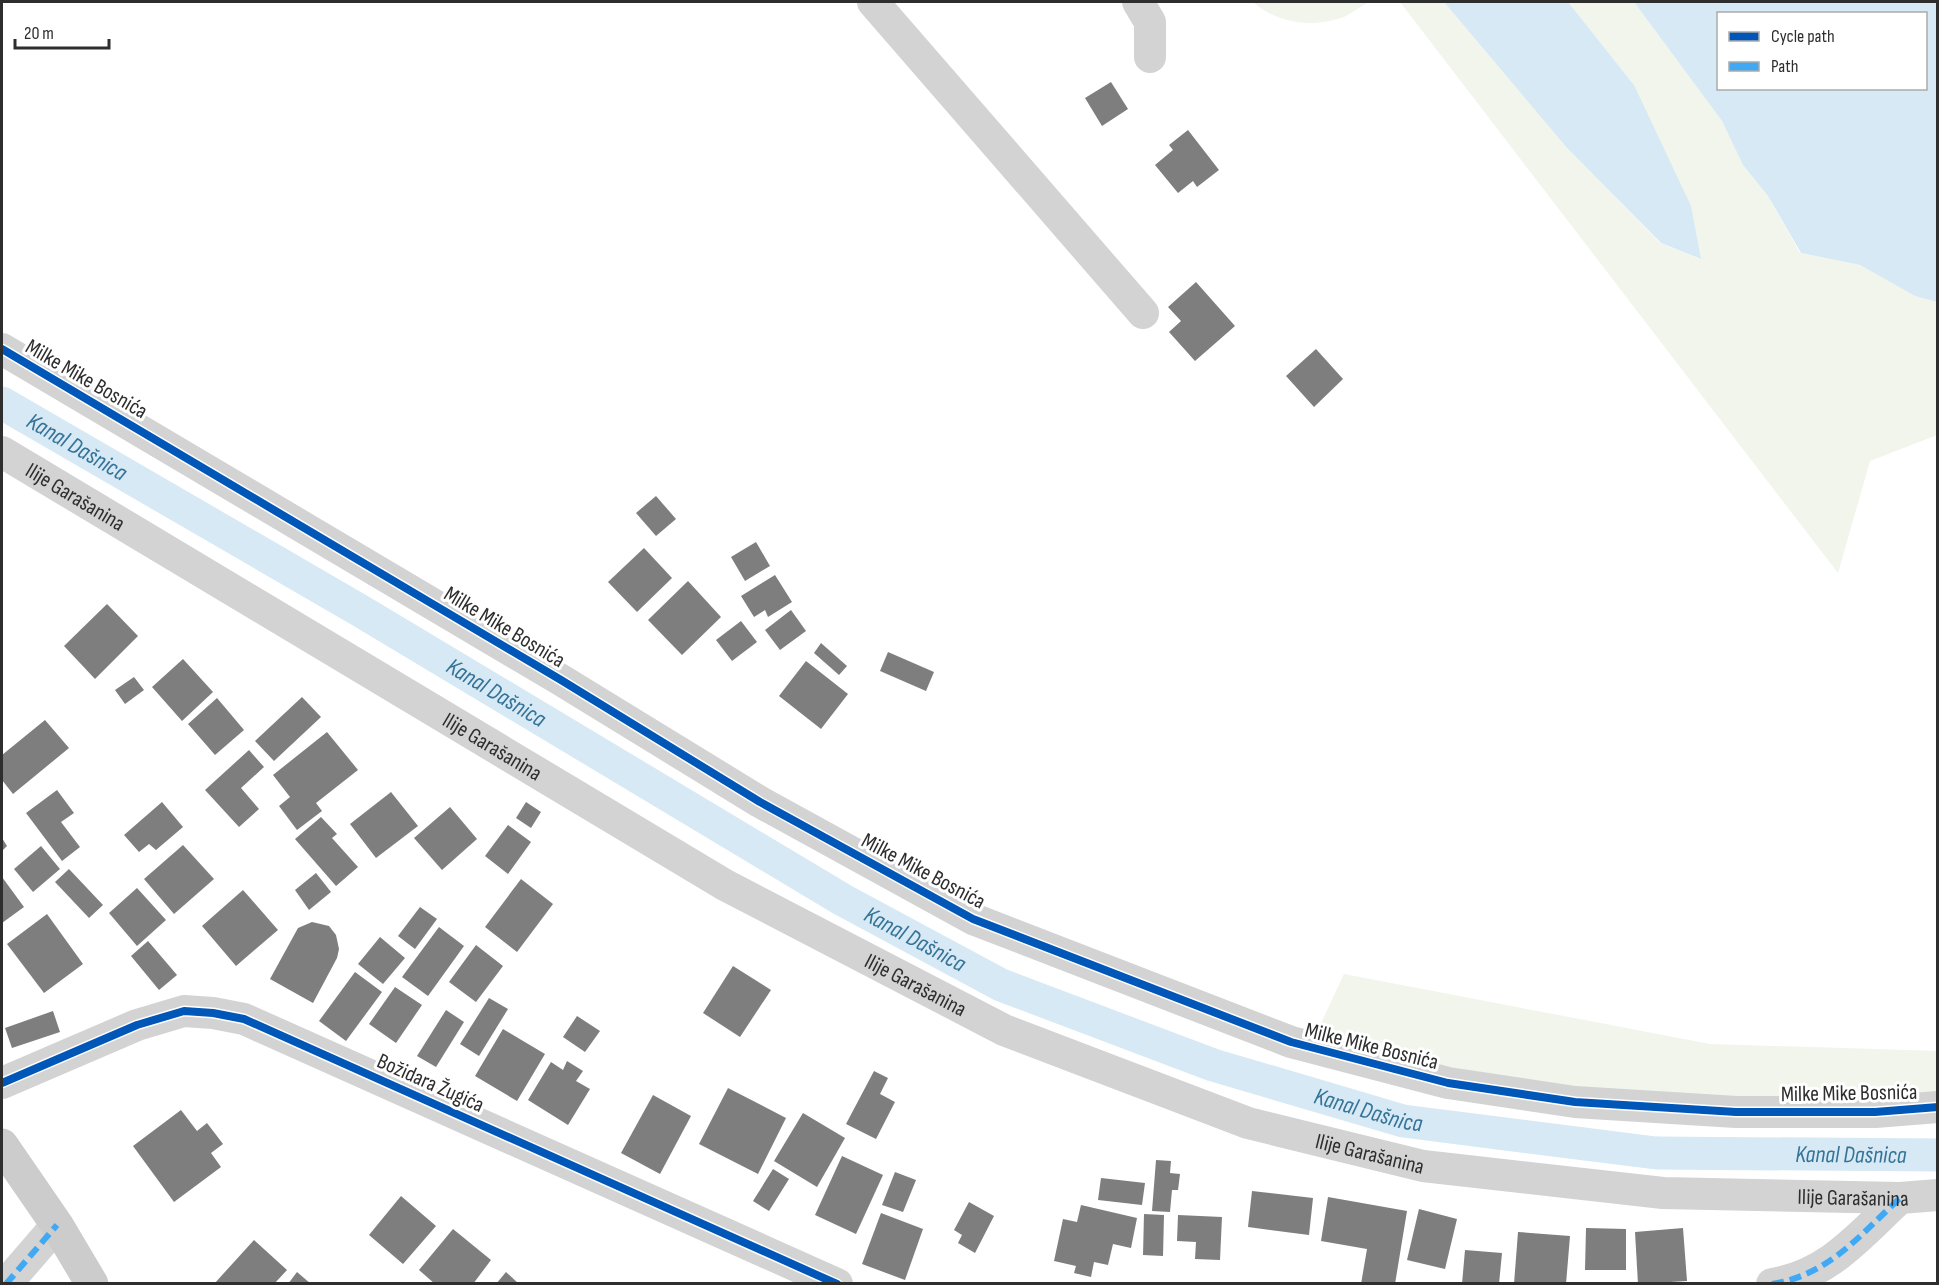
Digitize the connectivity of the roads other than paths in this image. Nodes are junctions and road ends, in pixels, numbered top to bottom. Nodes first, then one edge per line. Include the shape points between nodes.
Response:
1 (873, 2) edge
2 (1138, 2) edge
3 (1149, 57) dead end
4 (1143, 313) dead end
5 (2, 349) edge
6 (2, 452) edge
7 (2, 1083) edge
8 (1938, 1107) edge
9 (2, 1145) edge
10 (1938, 1195) edge
11 (1900, 1198) junction
12 (57, 1225) junction
13 (6, 1284) edge
14 (92, 1284) edge
15 (837, 1284) edge
16 (1772, 1284) edge

1 - 4 street
2 - 3 street via 1150,22
5 - 8 street, Milke Mike Bosnića via 760,802 984,923 1291,1042 1448,1083 1575,1102 1736,1112 1875,1112
6 - 11 street, Ilije Garašanina via 725,885 1015,1034 1248,1123 1423,1166 1663,1193
7 - 15 street, Božidara Žugića via 137,1025 184,1011 244,1019
9 - 12 main road
10 - 11 street, Ilije Garašanina
11 - 16 street via 1830,1263
12 - 13 street
12 - 14 main road

